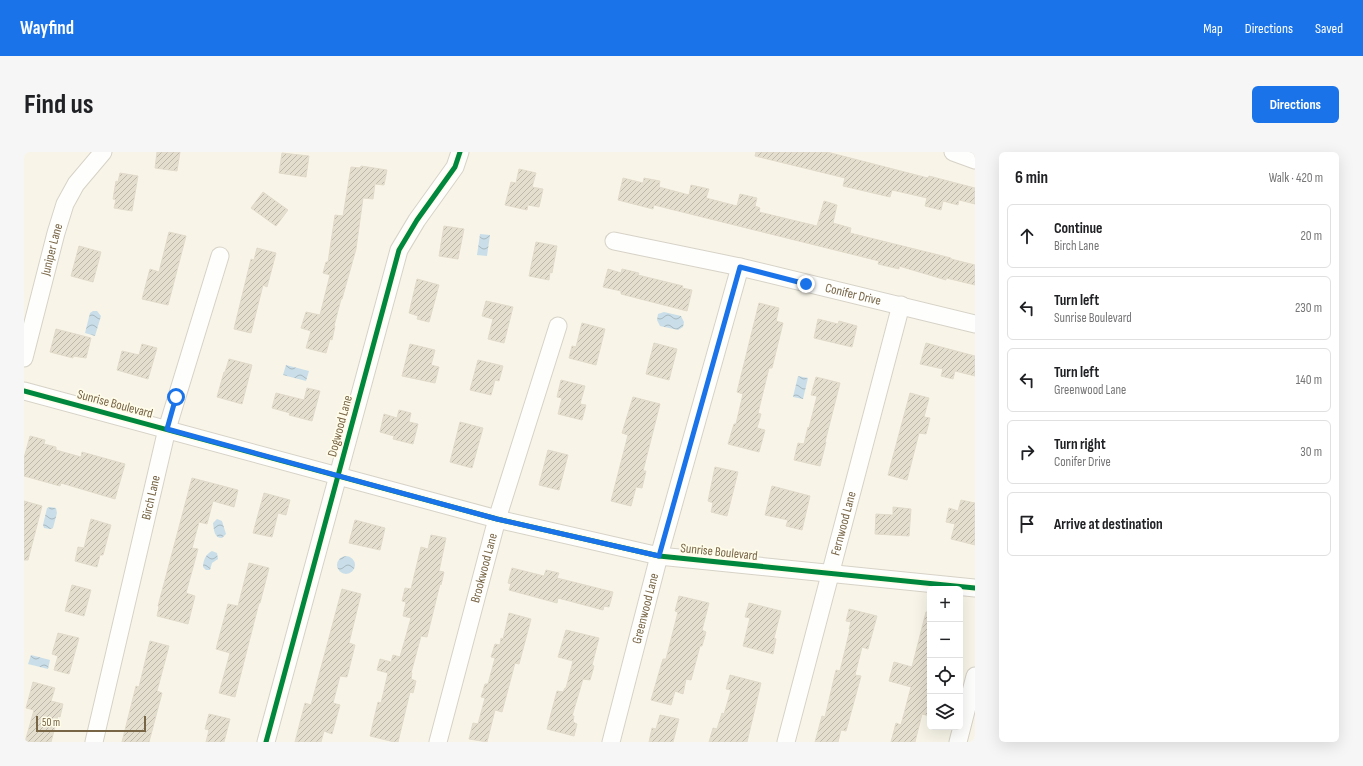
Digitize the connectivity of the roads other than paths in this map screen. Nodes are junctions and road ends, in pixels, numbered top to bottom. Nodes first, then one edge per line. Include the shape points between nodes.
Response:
1 (103, 152) edge
2 (460, 152) edge
3 (953, 152) edge
4 (975, 160) edge
5 (614, 241) dead end
6 (220, 256) dead end
7 (740, 267) junction
8 (901, 306) junction
9 (975, 324) edge
10 (558, 326) dead end
11 (24, 358) edge
12 (24, 391) edge
13 (167, 429) junction
14 (338, 476) junction
15 (497, 519) junction
16 (659, 556) junction
17 (830, 575) junction
18 (975, 588) edge
19 (975, 676) edge
20 (94, 742) edge
21 (266, 742) edge
22 (438, 742) edge
23 (611, 742) edge
24 (786, 742) edge
25 (958, 742) edge

1 - 11 street, Juniper Lane via 76,184 65,204
2 - 14 street, Dogwood Lane via 455,167 399,250
3 - 4 street
5 - 7 street, Conifer Drive
6 - 13 street, Birch Lane
7 - 8 street, Conifer Drive
7 - 16 street, Greenwood Lane
8 - 9 street, Conifer Drive
8 - 17 street, Fernwood Lane
10 - 15 street, Brookwood Lane
12 - 13 street, Sunrise Boulevard
13 - 14 street, Sunrise Boulevard
13 - 20 street, Birch Lane
14 - 15 street, Sunrise Boulevard
14 - 21 street, Dogwood Lane
15 - 16 street, Sunrise Boulevard
15 - 22 street, Brookwood Lane
16 - 17 street, Sunrise Boulevard
16 - 23 street, Greenwood Lane
17 - 18 street, Sunrise Boulevard
17 - 24 street, Fernwood Lane
19 - 25 street

